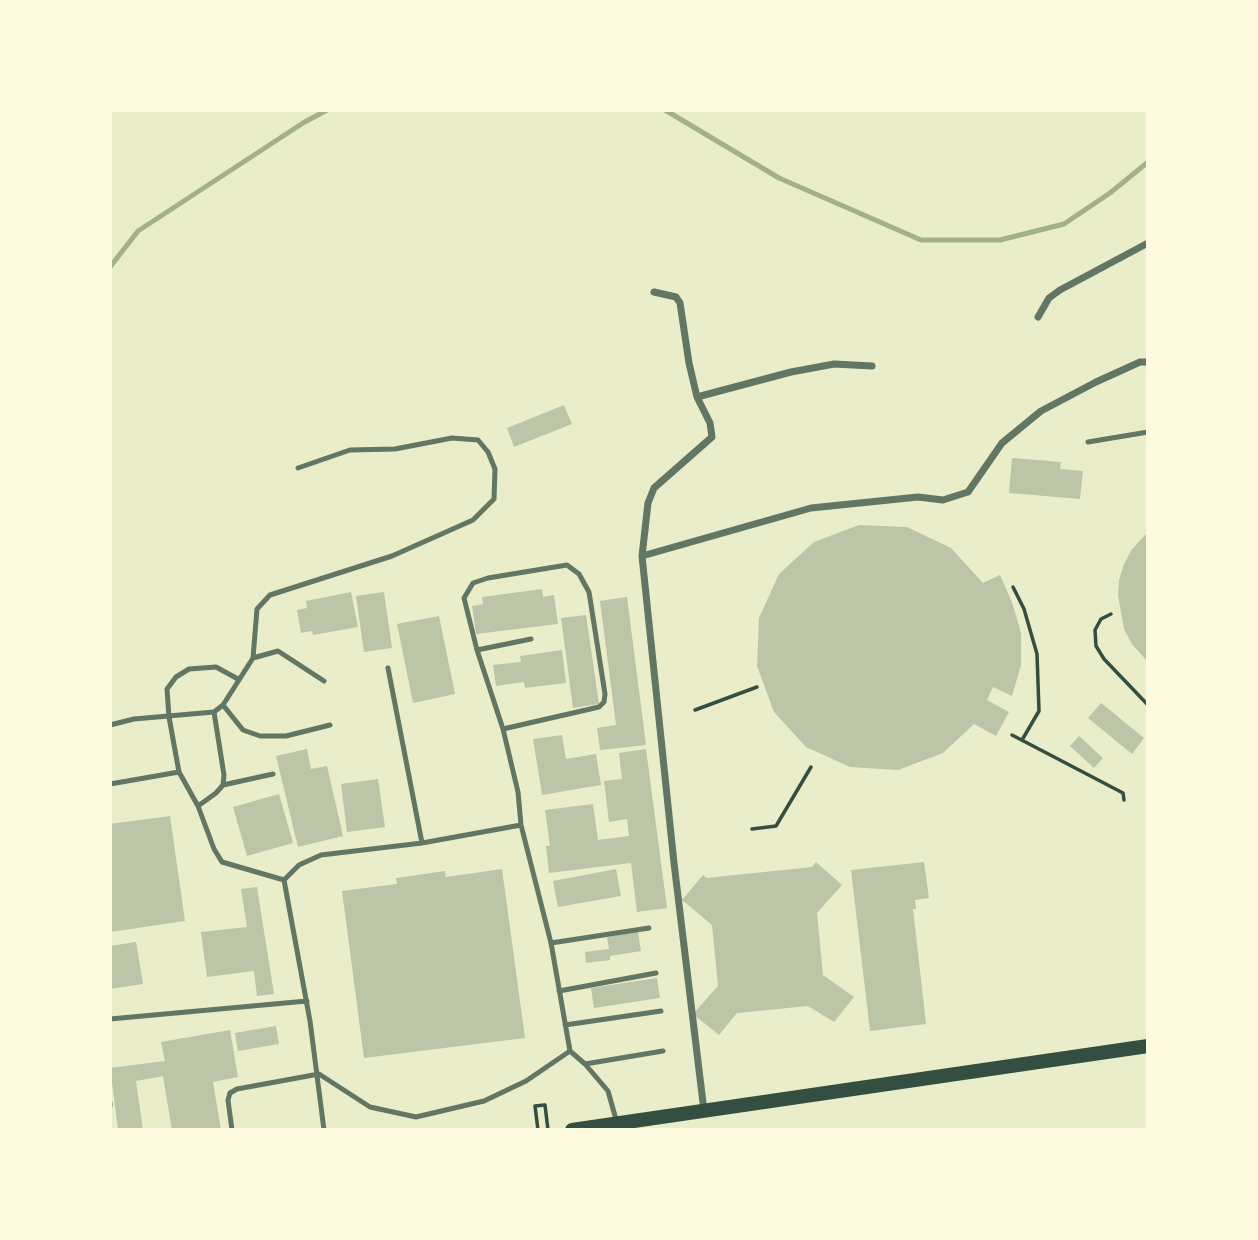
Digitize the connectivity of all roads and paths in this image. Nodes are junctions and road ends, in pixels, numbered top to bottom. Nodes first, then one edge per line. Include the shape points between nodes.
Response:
1 (1148, 243) edge
2 (654, 292) dead end
3 (1038, 317) dead end
4 (1148, 362) edge
5 (872, 366) dead end
6 (697, 397) junction
7 (1148, 432) edge
8 (1088, 442) dead end
9 (298, 468) dead end
10 (642, 556) junction
11 (1013, 587) dead end
12 (1111, 614) dead end
13 (531, 639) dead end
14 (477, 650) junction
15 (253, 658) junction
16 (388, 668) dead end
17 (238, 679) junction
18 (324, 681) dead end
19 (757, 687) dead end
20 (222, 705) junction
21 (1148, 705) edge
22 (695, 710) dead end
23 (214, 712) junction
24 (169, 717) junction
25 (330, 725) dead end
26 (110, 726) edge
27 (503, 729) junction
28 (1012, 734) dead end
29 (1022, 740) junction
30 (811, 767) dead end
31 (179, 772) junction
32 (273, 774) dead end
33 (110, 784) edge
34 (223, 785) junction
35 (1124, 800) dead end
36 (198, 806) junction
37 (521, 825) junction
38 (752, 830) dead end
39 (422, 843) junction
40 (284, 880) junction
41 (649, 928) dead end
42 (551, 943) junction
43 (656, 973) dead end
44 (559, 991) junction
45 (307, 1000) junction
46 (661, 1011) dead end
47 (110, 1019) edge
48 (565, 1025) junction
49 (1148, 1046) edge
50 (570, 1051) junction
51 (663, 1051) dead end
52 (585, 1064) junction
53 (318, 1074) junction
54 (704, 1111) junction
55 (617, 1123) junction
56 (232, 1130) edge
57 (324, 1130) edge
58 (538, 1130) edge
59 (548, 1130) edge
60 (572, 1130) edge

1 - 3 street via 1060,290
2 - 6 street via 676,297 680,303
4 - 10 street via 1041,411 1002,443 968,492 943,500 918,497 811,508
5 - 6 street via 834,364
6 - 10 street via 712,437 654,488
7 - 8 lane
9 - 15 lane via 350,450 395,449 452,438 478,440 495,469 494,499 473,520 392,556 270,595 257,609
10 - 54 street
11 - 29 path via 1037,654 1040,711
12 - 21 path via 1101,619 1095,631 1097,646
13 - 14 lane
14 - 27 lane
14 - 27 lane via 464,598 473,583 567,565 579,575 589,592 604,702 600,707
15 - 17 lane
15 - 18 lane via 278,651
16 - 39 lane
17 - 20 lane
17 - 24 lane via 216,667 189,669 167,689
19 - 22 path
20 - 23 lane
20 - 25 lane via 243,730 260,736 286,736
23 - 24 lane
23 - 34 lane
24 - 26 lane
24 - 31 lane
27 - 37 lane
28 - 29 path
29 - 35 path via 1123,793
30 - 38 path via 776,826
31 - 33 lane
31 - 36 lane
32 - 34 lane
34 - 36 lane
36 - 40 lane via 222,862
37 - 39 lane
37 - 42 lane
39 - 40 lane via 321,855 299,865
40 - 45 lane
41 - 42 lane
42 - 44 lane
43 - 44 lane
44 - 48 lane
45 - 47 lane
45 - 53 lane
46 - 48 lane
48 - 50 lane
49 - 54 main road
50 - 52 lane
50 - 53 lane via 526,1081 484,1101 416,1116 370,1107
51 - 52 lane
52 - 55 lane via 608,1091
53 - 56 lane via 230,1093
53 - 57 lane
54 - 55 main road
55 - 60 main road
58 - 59 path via 535,1106 545,1105

